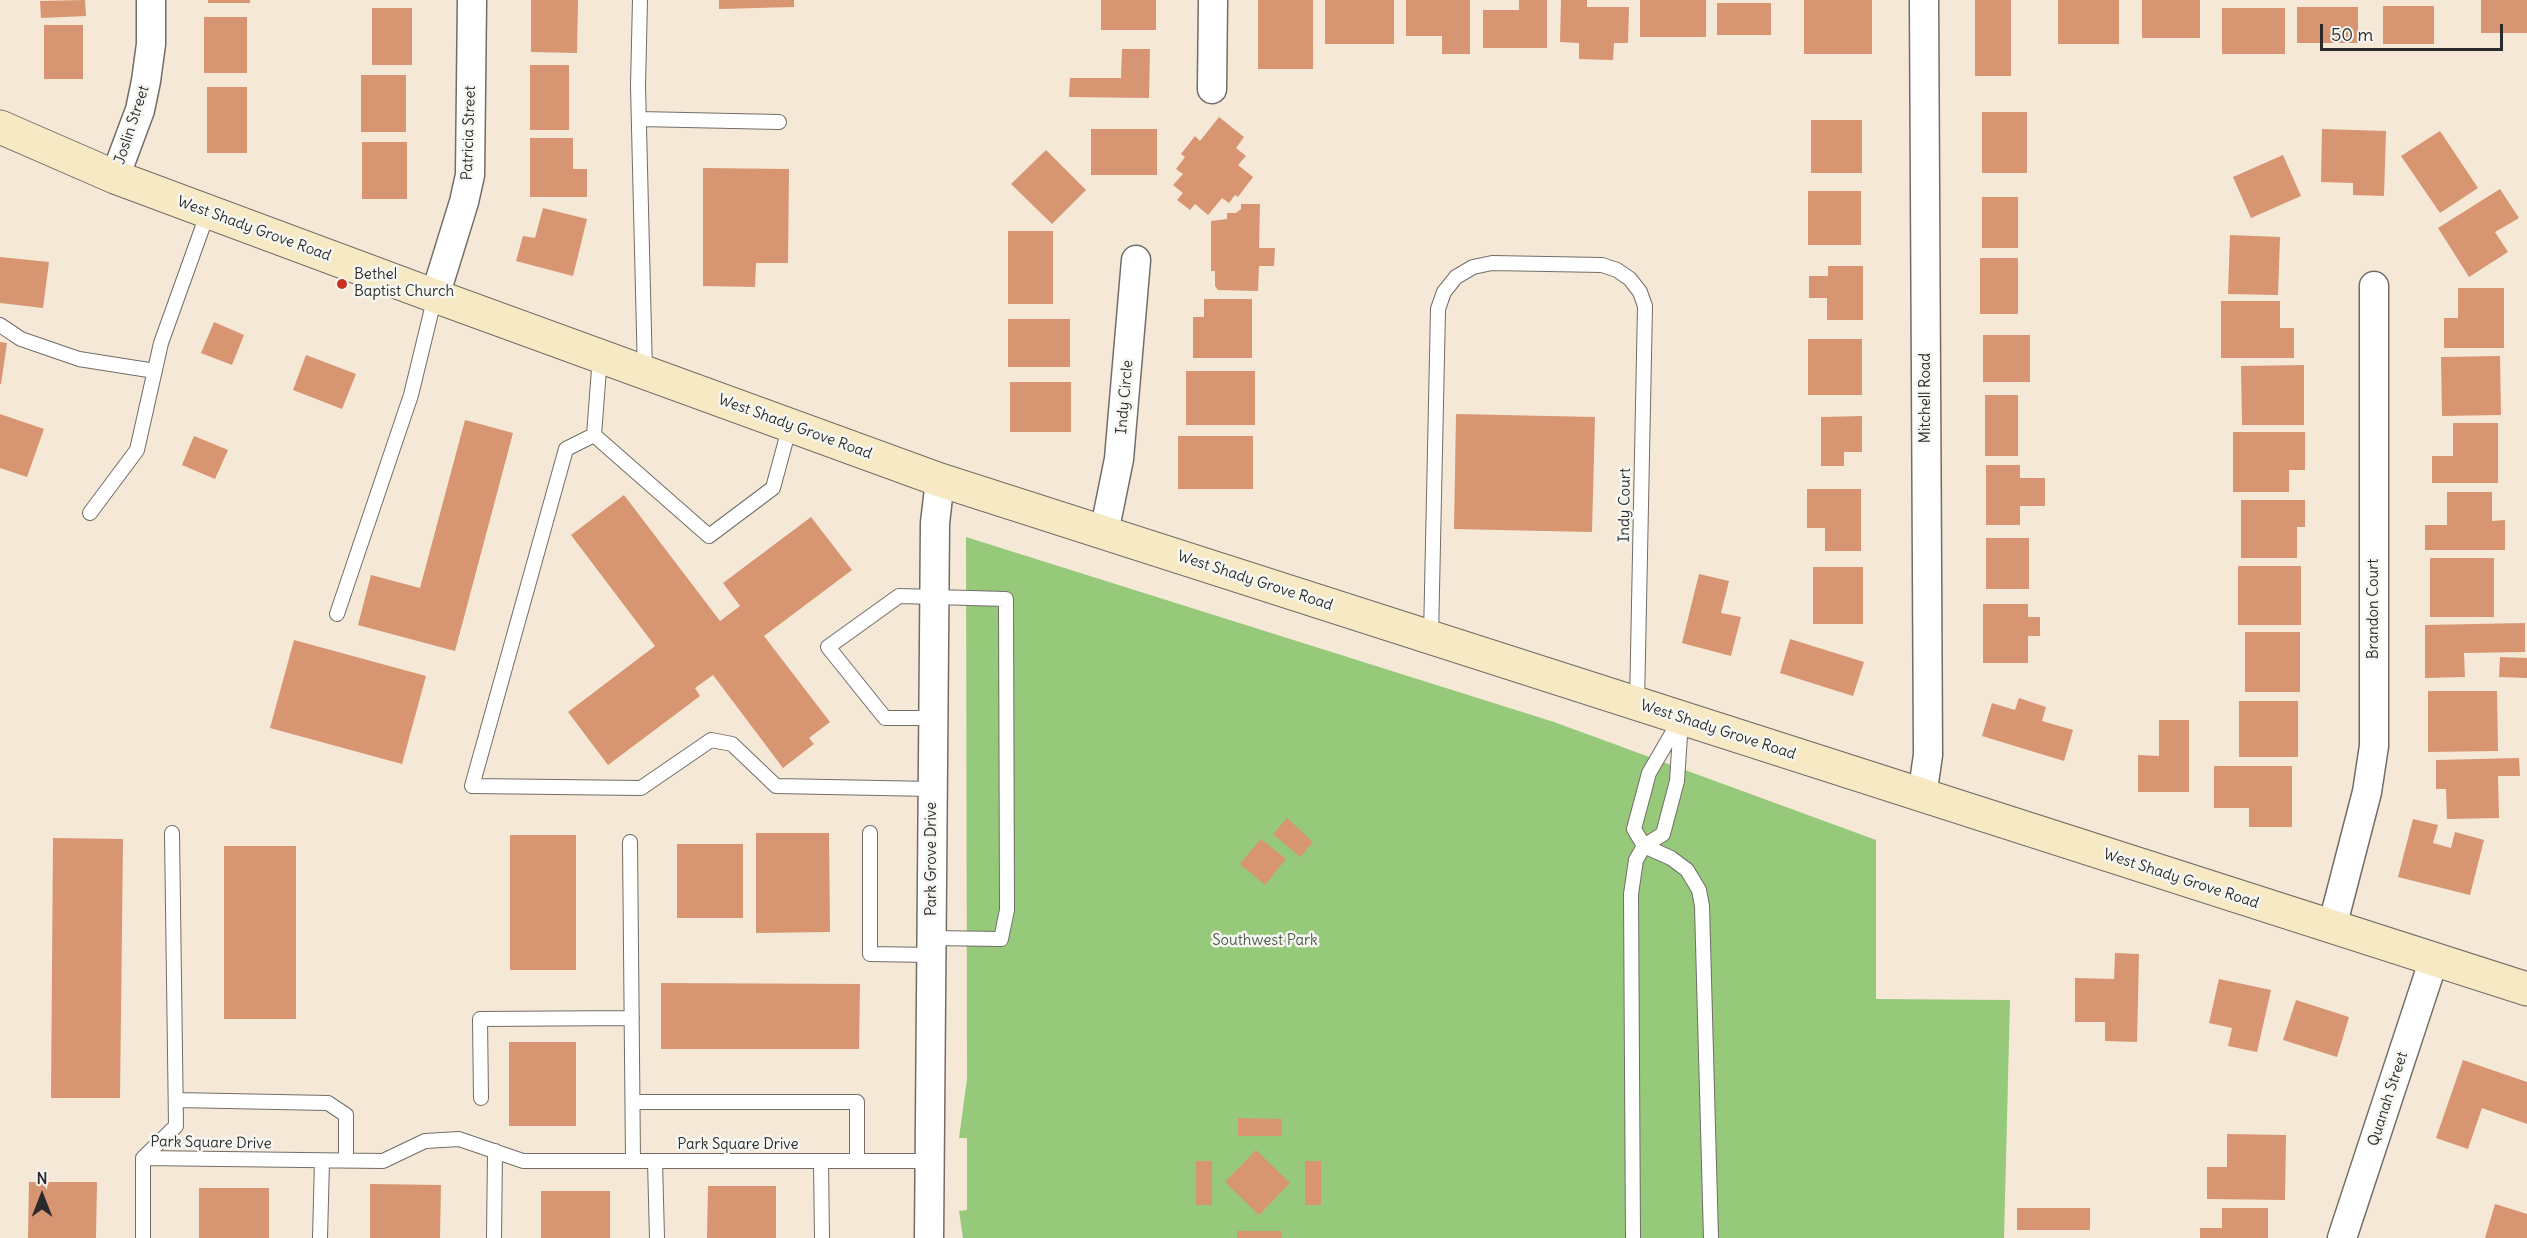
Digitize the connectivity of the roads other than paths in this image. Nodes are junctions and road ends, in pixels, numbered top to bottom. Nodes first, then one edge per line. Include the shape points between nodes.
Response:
1 (151, 0) edge
2 (472, 0) edge
3 (640, 0) edge
4 (1213, 0) edge
5 (1924, 0) edge
6 (1212, 88) dead end
7 (639, 119) junction
8 (779, 122) dead end
9 (0, 128) edge
10 (115, 177) junction
11 (208, 212) junction
12 (1136, 260) dead end
13 (2374, 286) dead end
14 (435, 296) junction
15 (0, 326) edge
16 (600, 356) junction
17 (155, 371) junction
18 (645, 373) junction
19 (790, 425) junction
20 (594, 435) junction
21 (940, 480) junction
22 (90, 513) dead end
23 (1104, 533) junction
24 (934, 598) junction
25 (338, 614) dead end
26 (1431, 638) junction
27 (1637, 704) junction
28 (933, 718) junction
29 (1681, 718) junction
30 (932, 789) junction
31 (1922, 796) junction
32 (172, 833) dead end
33 (870, 833) dead end
34 (630, 842) dead end
35 (1644, 846) junction
36 (2332, 927) junction
37 (931, 947) junction
38 (2434, 960) junction
39 (2527, 989) edge
40 (632, 1018) junction
41 (481, 1098) dead end
42 (176, 1100) junction
43 (633, 1102) junction
44 (495, 1151) junction
45 (143, 1158) junction
46 (322, 1161) junction
47 (346, 1161) junction
48 (633, 1161) junction
49 (656, 1161) junction
50 (821, 1161) junction
51 (857, 1161) junction
52 (929, 1161) junction
53 (143, 1238) edge
54 (320, 1238) edge
55 (494, 1238) edge
56 (657, 1238) edge
57 (822, 1238) edge
58 (929, 1238) edge
59 (1633, 1238) edge
60 (1711, 1238) edge
61 (2342, 1238) edge

1 - 10 street, Joslin Street via 146,81 140,110
2 - 14 street, Patricia Street via 470,175
3 - 7 lane
4 - 6 street
5 - 31 street, Mitchell Road via 1928,755
7 - 8 lane
7 - 18 lane
9 - 10 main road, West Shady Grove Road
10 - 11 main road, West Shady Grove Road
11 - 14 main road, West Shady Grove Road
11 - 17 lane via 161,343
12 - 23 street, Indy Circle via 1119,459
13 - 36 street, Brandon Court via 2374,746 2367,792
14 - 16 main road, West Shady Grove Road
14 - 25 lane via 411,395
15 - 17 lane via 21,339 79,359
16 - 18 main road, West Shady Grove Road
16 - 20 lane
17 - 22 lane via 137,450
18 - 19 main road, West Shady Grove Road
19 - 20 lane via 773,488 708,536
19 - 21 main road, West Shady Grove Road
20 - 30 lane via 566,449 472,786 641,788 711,740 732,744 776,786
21 - 23 main road, West Shady Grove Road
21 - 24 street, Park Grove Drive
23 - 26 main road, West Shady Grove Road
24 - 28 street, Park Grove Drive
24 - 28 lane via 899,596 828,647 885,718
24 - 37 lane via 1006,599 1007,910 1001,939
26 - 27 main road, West Shady Grove Road
26 - 27 lane, Indy Court via 1438,309 1444,292 1456,277 1473,267 1492,263 1602,265 1630,279 1645,306
27 - 29 main road, West Shady Grove Road
28 - 30 street, Park Grove Drive
29 - 31 main road, West Shady Grove Road
29 - 35 lane via 1677,781 1663,834
29 - 35 lane via 1649,773 1634,829
30 - 37 street, Park Grove Drive
31 - 36 main road, West Shady Grove Road
32 - 42 lane
33 - 37 lane via 870,954
34 - 40 lane
35 - 59 lane via 1636,860 1631,894
35 - 60 lane via 1687,870 1699,890 1702,906
36 - 38 main road, West Shady Grove Road
37 - 52 street, Park Grove Drive
38 - 39 main road, West Shady Grove Road
38 - 61 street, Quanah Street
40 - 41 lane via 480,1019
40 - 43 lane
42 - 45 lane via 176,1126
42 - 47 lane via 328,1102 346,1115
43 - 48 lane
43 - 51 lane via 857,1102
44 - 47 lane, Park Square Drive via 459,1139 425,1141 383,1161
44 - 48 lane, Park Square Drive via 523,1161
44 - 55 lane
45 - 46 lane, Park Square Drive
45 - 53 lane, Park Square Drive
46 - 47 lane, Park Square Drive
46 - 54 lane
48 - 49 lane, Park Square Drive
49 - 50 lane, Park Square Drive
49 - 56 lane
50 - 51 lane, Park Square Drive
50 - 57 lane
51 - 52 lane, Park Square Drive
52 - 58 street, Park Grove Drive

